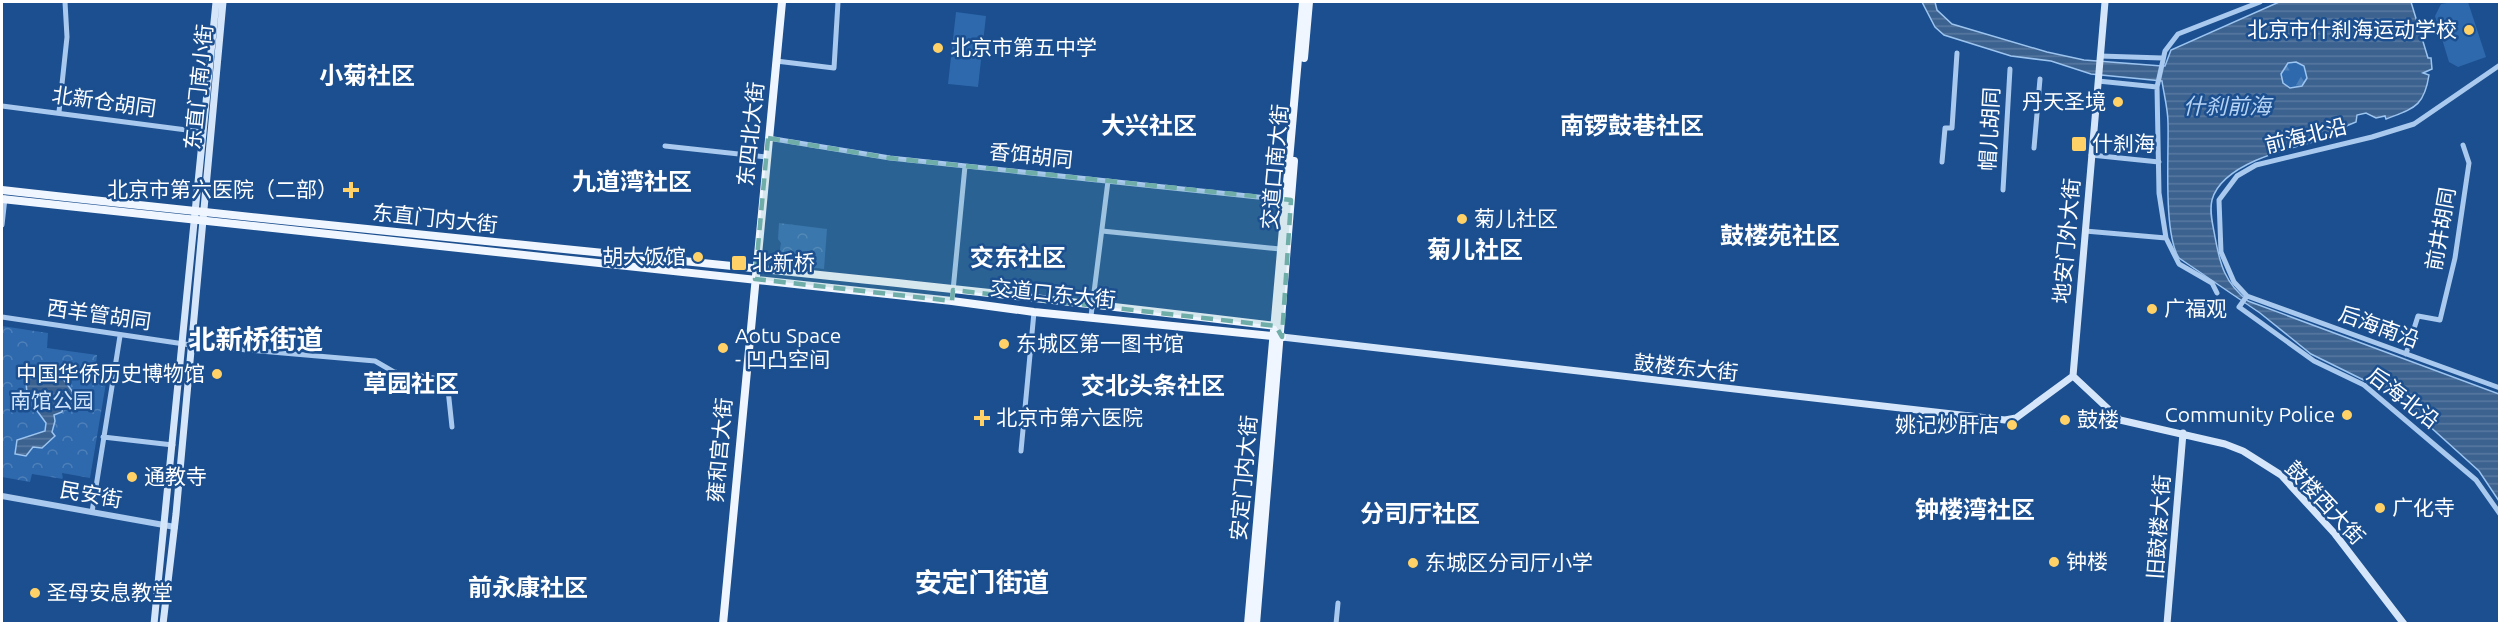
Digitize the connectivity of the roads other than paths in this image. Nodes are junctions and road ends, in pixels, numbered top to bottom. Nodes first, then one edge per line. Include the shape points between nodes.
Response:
1 (65, 2) edge
2 (216, 2) edge
3 (224, 2) edge
4 (782, 2) edge
5 (838, 2) edge
6 (1303, 2) edge
7 (1309, 2) edge
8 (2105, 2) edge
9 (2260, 2) edge
10 (1957, 53) dead end
11 (2100, 56) junction
12 (2162, 58) junction
13 (776, 61) junction
14 (2499, 65) edge
15 (2010, 69) dead end
16 (2040, 80) dead end
17 (2098, 81) junction
18 (2157, 87) junction
19 (2, 106) edge
20 (59, 112) junction
21 (202, 132) junction
22 (768, 138) junction
23 (2463, 144) dead end
24 (665, 146) dead end
25 (2034, 148) dead end
26 (2091, 155) junction
27 (767, 157) junction
28 (1942, 162) dead end
29 (2159, 162) junction
30 (965, 166) junction
31 (1108, 181) junction
32 (2003, 190) dead end
33 (3, 195) edge
34 (1287, 200) junction
35 (199, 215) junction
36 (2, 225) edge
37 (1102, 231) junction
38 (2085, 231) junction
39 (2166, 238) junction
40 (1280, 249) junction
41 (756, 269) junction
42 (755, 279) junction
43 (953, 290) junction
44 (2217, 293) dead end
45 (2246, 297) junction
46 (952, 301) junction
47 (1093, 305) junction
48 (1035, 312) junction
49 (1091, 316) junction
50 (2, 317) edge
51 (1276, 326) junction
52 (120, 336) junction
53 (1278, 336) junction
54 (181, 343) junction
55 (191, 345) junction
56 (2406, 354) junction
57 (2073, 376) junction
58 (2499, 388) edge
59 (453, 427) dead end
60 (2183, 433) junction
61 (103, 437) junction
62 (173, 445) junction
63 (1021, 451) dead end
64 (2, 496) edge
65 (92, 512) junction
66 (2499, 514) edge
67 (165, 526) junction
68 (174, 527) junction
69 (1338, 603) dead end
70 (154, 624) edge
71 (163, 624) edge
72 (723, 624) edge
73 (1248, 624) edge
74 (1256, 624) edge
75 (1335, 624) edge
76 (2167, 624) edge
77 (2404, 624) edge

1 - 20 street via 67,37
2 - 21 main road, 东直门南小街
3 - 35 main road, 东直门南小街
4 - 13 main road, 东四北大街
5 - 13 street via 834,68
6 - 34 main road, 交道口南大街
7 - 34 main road, 交道口南大街
8 - 11 main road, 地安门外大街
9 - 12 street via 2178,34
10 - 28 street via 1952,128 1945,128
11 - 12 street
11 - 17 main road, 地安门外大街
12 - 18 street
13 - 22 main road, 东四北大街
14 - 45 street, 前海北沿 via 2414,124 2248,168 2228,185 2217,211 2220,252
15 - 32 street, 帽儿胡同
16 - 25 street
17 - 18 street
17 - 26 main road, 地安门外大街
18 - 29 street
19 - 20 street, 北新仓胡同
20 - 21 street, 北新仓胡同
21 - 35 main road, 东直门南小街
22 - 27 main road, 东四北大街
22 - 30 street, 香饵胡同
23 - 56 street, 前井胡同 via 2469,163 2455,258 2440,320 2418,316
24 - 27 street
26 - 29 street
26 - 38 main road, 地安门外大街
27 - 41 main road, 东四北大街
29 - 39 street
30 - 31 street, 香饵胡同
30 - 43 street
31 - 34 street, 香饵胡同
31 - 37 street
33 - 35 main road, 东直门内大街
33 - 36 street
34 - 40 main road, 交道口南大街
34 - 53 main road, 交道口南大街
35 - 41 main road, 东直门内大街
35 - 42 main road, 东直门内大街
35 - 54 main road
35 - 55 main road
37 - 40 street
37 - 47 street
38 - 39 street
38 - 57 main road, 地安门外大街
39 - 44 street via 2179,264 2212,283
40 - 51 main road, 交道口南大街
41 - 42 main road, 东四北大街
41 - 43 main road, 交道口东大街
42 - 46 main road, 交道口东大街
42 - 72 main road, 雍和宫大街
43 - 46 street
43 - 47 main road, 交道口东大街
45 - 56 street, 后海南沿
45 - 66 street, 后海北沿 via 2240,306 2314,361 2364,385 2476,480
46 - 48 main road, 交道口东大街
47 - 49 street
47 - 51 main road, 交道口东大街
48 - 49 main road, 交道口东大街
48 - 63 street
49 - 53 main road, 交道口东大街
50 - 52 street, 西羊管胡同
51 - 53 main road, 交道口南大街
52 - 54 street, 西羊管胡同
52 - 61 street
53 - 57 main road, 鼓楼东大街 via 2005,420 2016,418
53 - 73 main road, 安定门内大街
53 - 74 main road, 安定门内大街
54 - 55 street, 西羊管胡同
54 - 62 main road
55 - 59 street, 西羊管胡同 via 364,359 394,372 447,380
55 - 68 main road
56 - 58 street, 后海南沿
57 - 60 main road, 鼓楼西大街 via 2120,420
60 - 76 main road, 旧鼓楼大街
60 - 77 main road, 鼓楼西大街 via 2243,451 2281,475 2335,534
61 - 62 street
61 - 65 street
62 - 67 main road
64 - 65 street, 民安街
65 - 67 street, 民安街
67 - 68 street, 民安街
67 - 70 main road
68 - 71 main road
69 - 75 street

